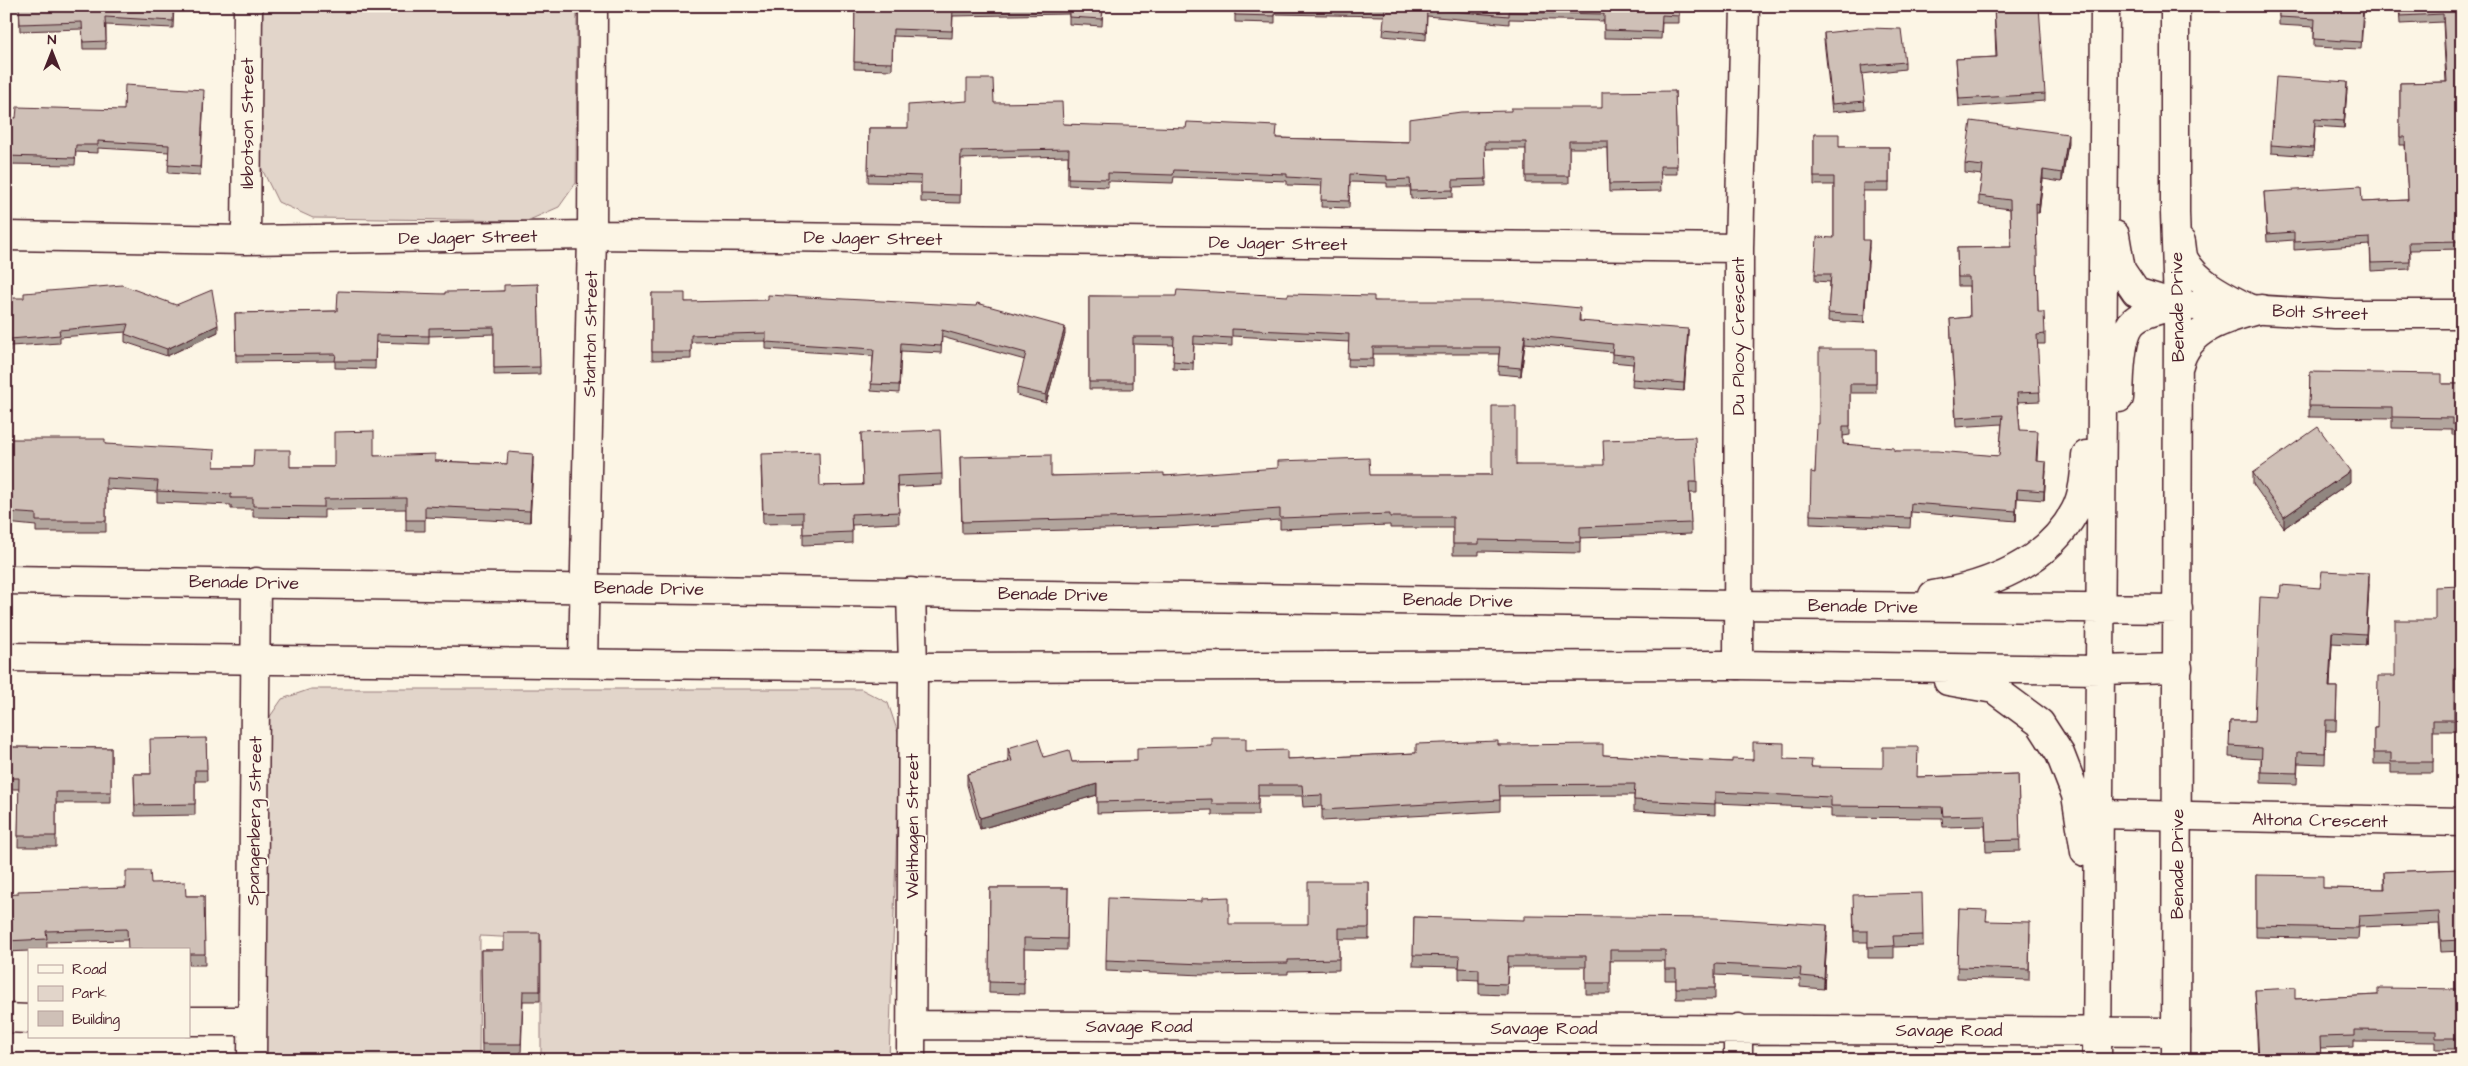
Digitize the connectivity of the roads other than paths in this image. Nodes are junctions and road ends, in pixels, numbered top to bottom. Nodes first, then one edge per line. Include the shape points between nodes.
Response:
1 (248, 6) edge
2 (593, 6) edge
3 (1745, 6) edge
4 (2105, 6) edge
5 (2175, 6) edge
6 (2104, 179) junction
7 (2175, 214) junction
8 (592, 235) junction
9 (6, 236) edge
10 (246, 240) junction
11 (1739, 248) junction
12 (2462, 298) edge
13 (2178, 305) junction
14 (2255, 309) junction
15 (2418, 314) junction
16 (2462, 314) edge
17 (2102, 349) junction
18 (2178, 369) junction
19 (2101, 544) junction
20 (6, 580) edge
21 (256, 582) junction
22 (585, 587) junction
23 (911, 592) junction
24 (1737, 605) junction
25 (1877, 606) junction
26 (2101, 608) junction
27 (2178, 608) junction
28 (6, 657) edge
29 (256, 659) junction
30 (583, 662) junction
31 (1738, 665) junction
32 (1855, 666) junction
33 (913, 667) junction
34 (2178, 668) junction
35 (2100, 670) junction
36 (2099, 814) junction
37 (2178, 817) junction
38 (2462, 822) edge
39 (2097, 937) junction
40 (6, 1018) edge
41 (28, 1019) edge
42 (190, 1021) edge
43 (252, 1021) junction
44 (912, 1025) junction
45 (1738, 1028) junction
46 (2098, 1031) junction
47 (2176, 1032) junction
48 (252, 1060) edge
49 (912, 1060) edge
50 (1738, 1060) edge
51 (2097, 1060) edge
52 (2176, 1060) edge

1 - 10 street, Ibbotson Street
2 - 8 street, Stanton Street
3 - 11 street, Du Plooy Crescent
4 - 6 street
5 - 7 street, Benade Drive
6 - 13 street via 2121,270 2136,292
6 - 17 street
7 - 13 street, Benade Drive
7 - 14 street via 2185,260 2206,283
8 - 10 street, De Jager Street
8 - 11 street, De Jager Street
8 - 22 street, Stanton Street
9 - 10 street, De Jager Street
11 - 24 street, Du Plooy Crescent
12 - 15 street
13 - 14 street, Bolt Street
13 - 18 street, Benade Drive
13 - 19 street via 2140,317 2127,333 2120,369 2112,481
14 - 15 street, Bolt Street via 2335,314
14 - 18 street via 2201,331 2182,352
15 - 16 street, Bolt Street
17 - 19 street
17 - 25 street via 2088,432 2083,488 2076,510 2051,543 2023,566 1978,584
18 - 27 street, Benade Drive
19 - 26 street
20 - 21 street, Benade Drive
21 - 22 street, Benade Drive
21 - 29 street, Spangenberg Street
22 - 23 street, Benade Drive
22 - 30 street, Stanton Street
23 - 24 street, Benade Drive
23 - 33 street, Welthagen Street
24 - 25 street, Benade Drive
24 - 31 street, Du Plooy Crescent
25 - 26 street, Benade Drive
26 - 27 street, Benade Drive
26 - 35 street
27 - 34 street, Benade Drive
28 - 29 street
29 - 30 street
29 - 43 street, Spangenberg Street
30 - 33 street
31 - 32 street
31 - 33 street
32 - 35 street
32 - 39 street via 1994,689 2040,723 2060,754 2076,796
33 - 44 street, Welthagen Street
34 - 35 street
34 - 37 street, Benade Drive
35 - 36 street
36 - 37 street, Altona Crescent
36 - 39 street
37 - 38 street, Altona Crescent
37 - 47 street, Benade Drive
39 - 46 street
40 - 41 street
42 - 43 street
43 - 48 street, Spangenberg Street
44 - 45 street, Savage Road
44 - 49 street, Welthagen Street
45 - 46 street, Savage Road
45 - 50 street
46 - 47 street, Savage Road
46 - 51 street
47 - 52 street, Benade Drive

